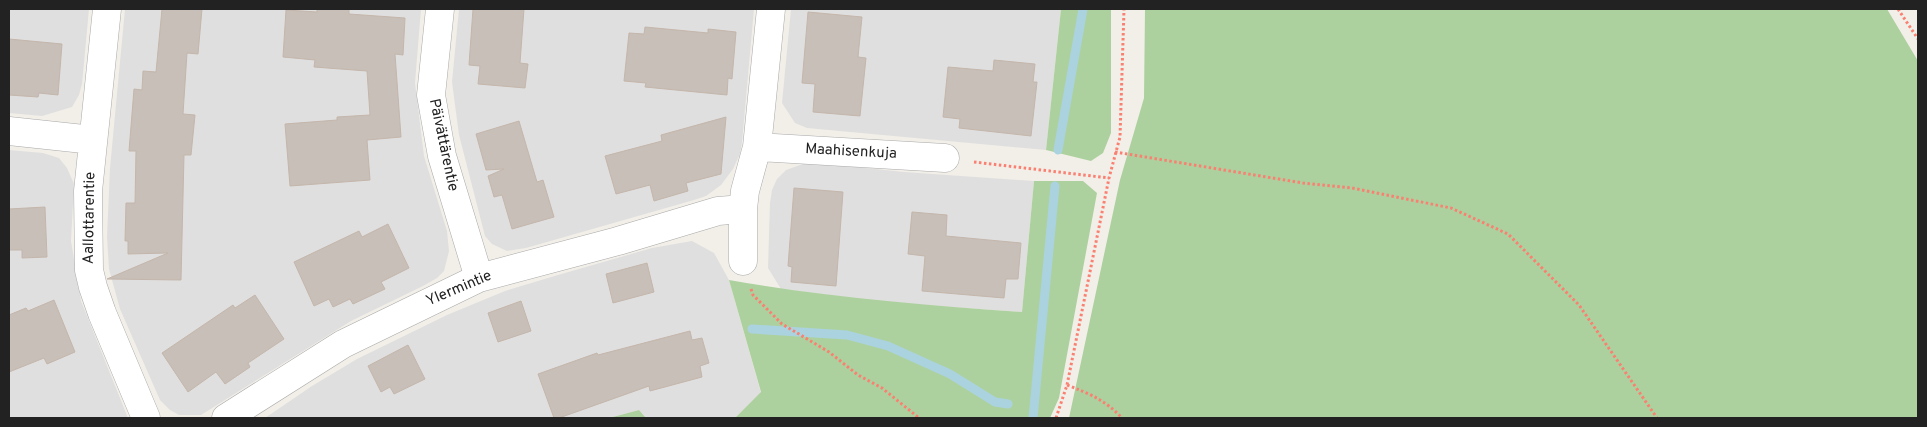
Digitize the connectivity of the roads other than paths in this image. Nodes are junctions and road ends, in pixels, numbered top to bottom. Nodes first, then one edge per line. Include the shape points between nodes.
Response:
1 (107, 9) edge
2 (440, 9) edge
3 (771, 9) edge
4 (9, 131) edge
5 (93, 140) junction
6 (757, 147) junction
7 (945, 158) road end
8 (743, 209) junction
9 (743, 261) road end
10 (479, 278) junction
11 (146, 418) edge
12 (226, 418) edge

1 - 5 street, Aallottarentie
2 - 10 street, Päivättärentie via 431,95 442,156
3 - 6 street
4 - 5 street
5 - 11 street, Aallottarentie via 88,191 92,287
6 - 7 street, Maahisenkuja
6 - 8 street
8 - 9 street
8 - 10 street, Ylermintie via 718,211
10 - 12 street, Ylermintie via 343,344

